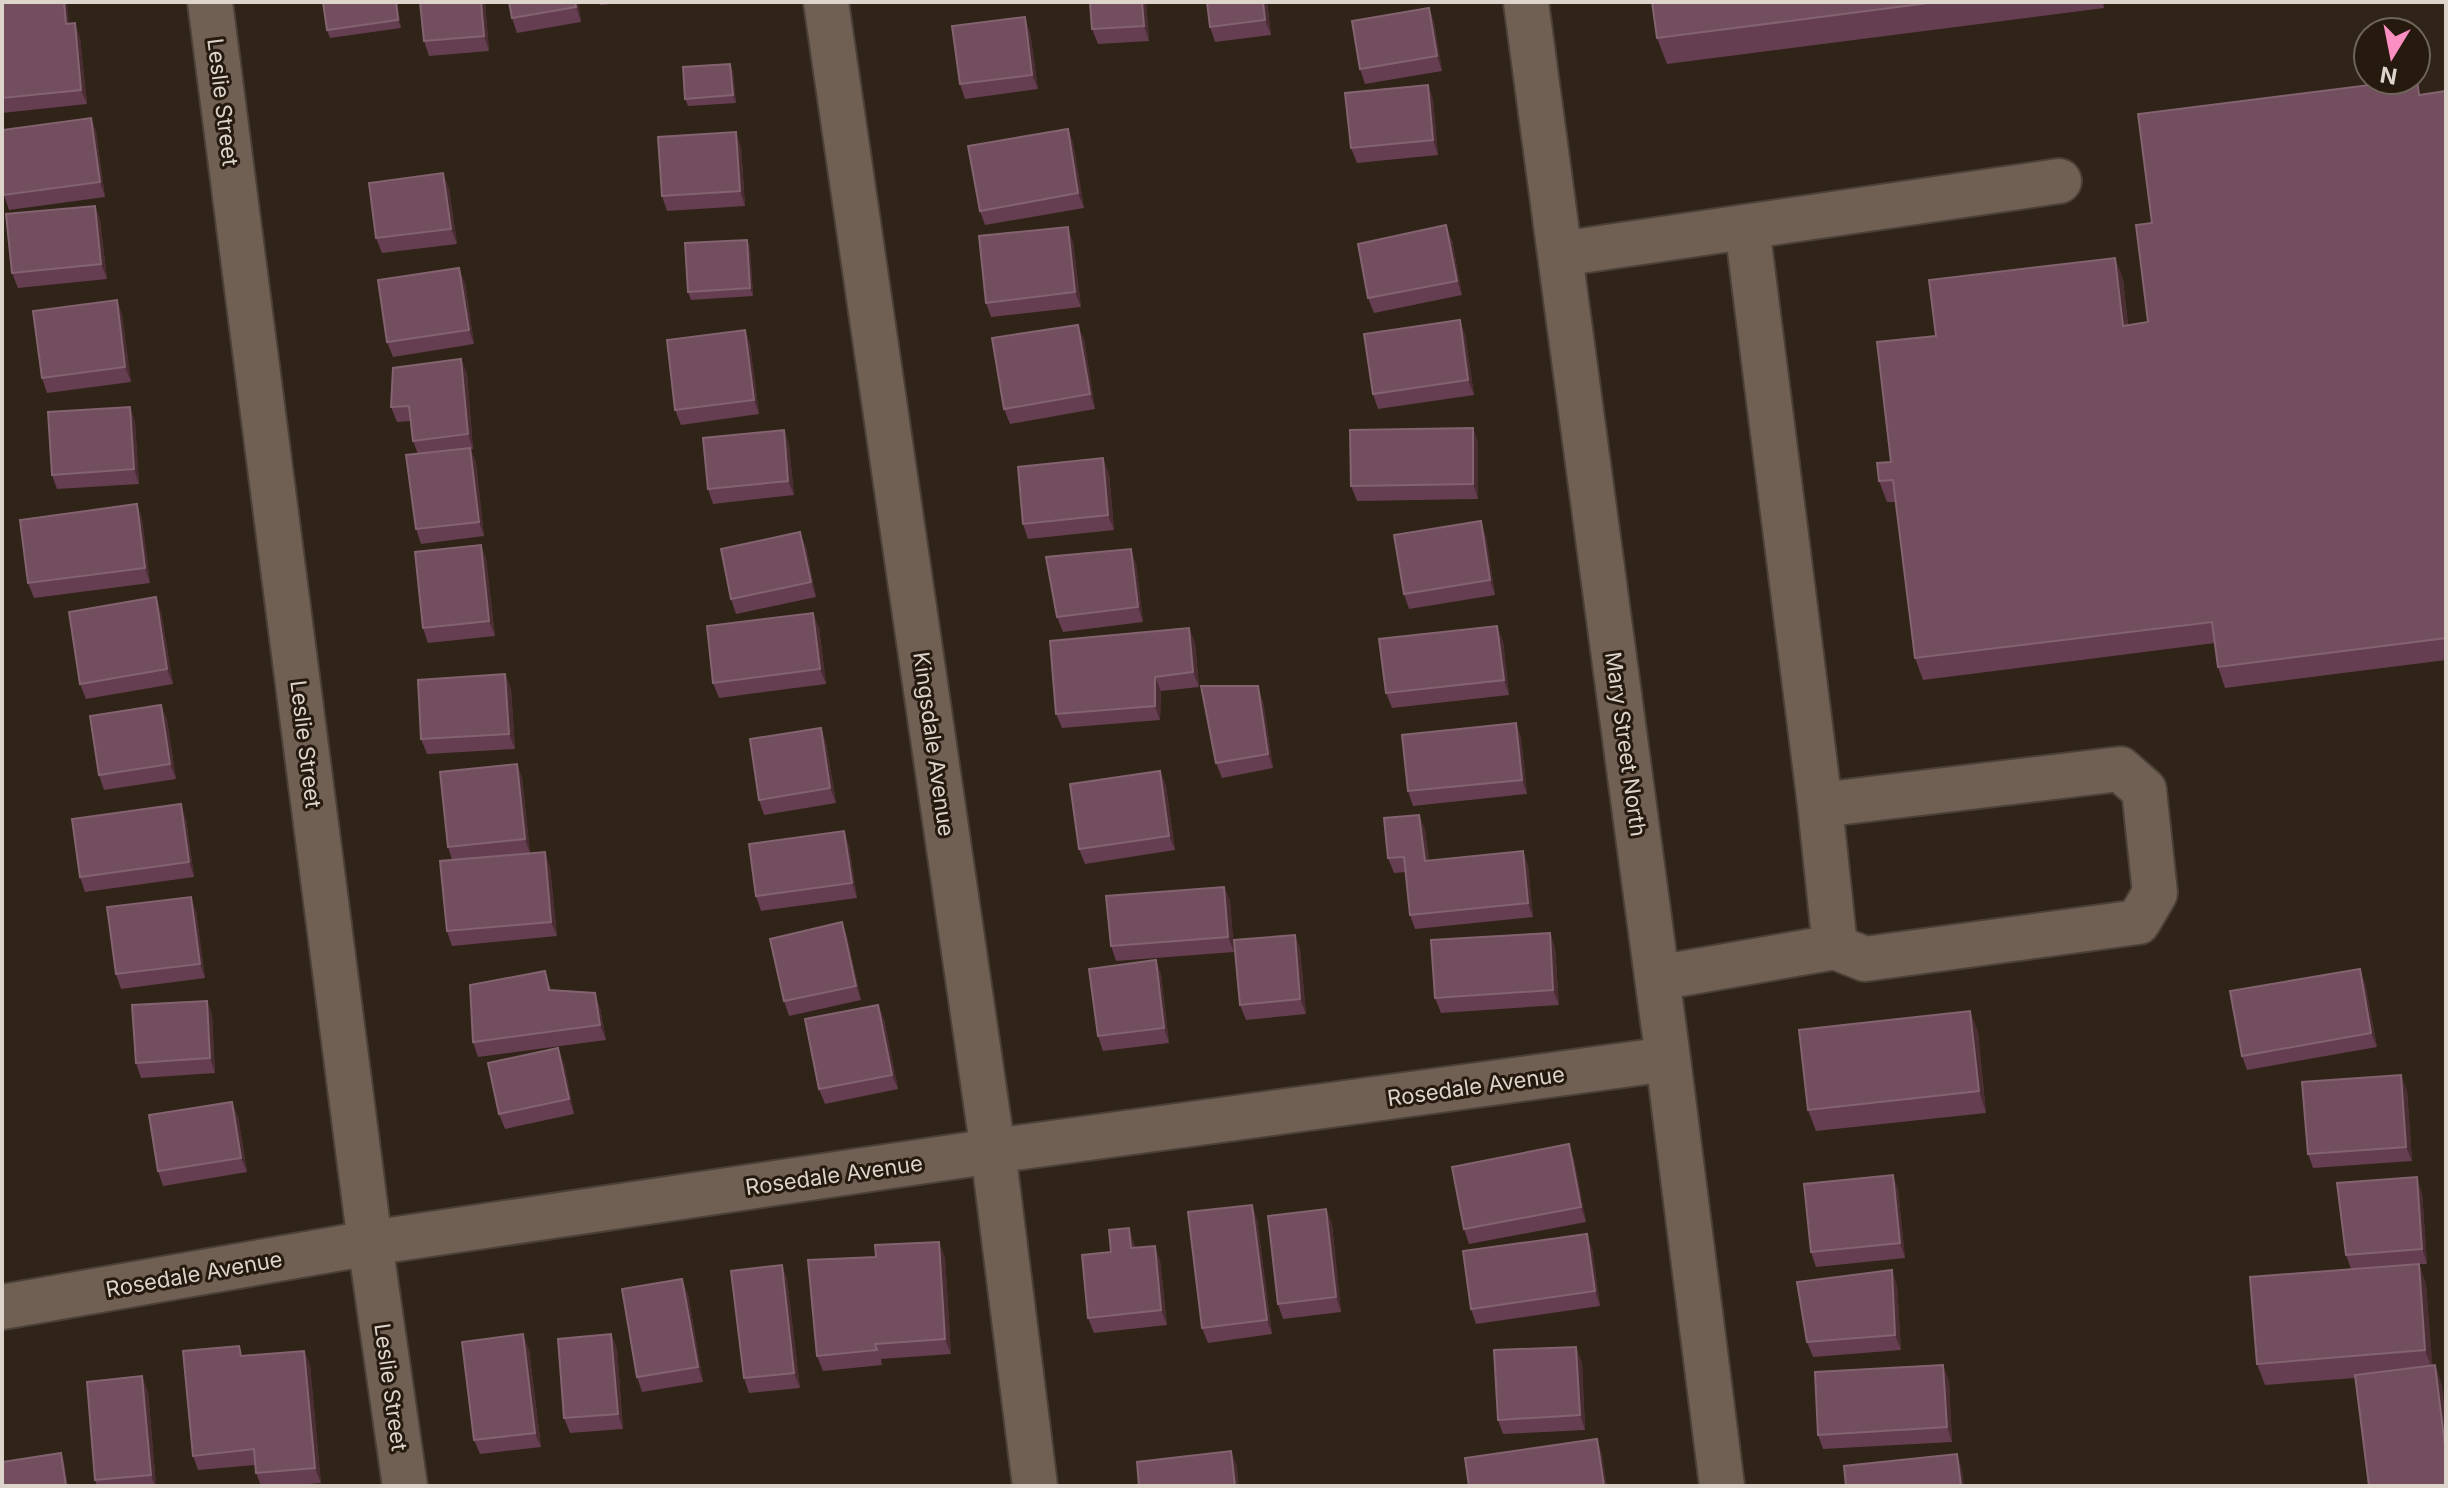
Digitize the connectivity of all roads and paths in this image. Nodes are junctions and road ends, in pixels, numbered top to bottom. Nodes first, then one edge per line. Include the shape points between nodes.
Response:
1 (210, 2) edge
2 (826, 2) edge
3 (1526, 2) edge
4 (2059, 181) dead end
5 (1747, 227) junction
6 (1560, 254) junction
7 (1820, 805) junction
8 (1835, 947) junction
9 (1657, 978) junction
10 (1668, 1059) junction
11 (993, 1151) junction
12 (370, 1243) junction
13 (2, 1307) edge
14 (405, 1486) edge
15 (1035, 1486) edge
16 (1722, 1486) edge

1 - 12 street, Leslie Street
2 - 11 street, Kingsdale Avenue
3 - 6 street, Mary Street North
4 - 5 street
5 - 6 street
5 - 7 street
6 - 9 street, Mary Street North
7 - 8 street
7 - 8 street via 2120,769 2144,790 2152,864 2155,893 2138,922 1865,959
8 - 9 street
9 - 10 street, Mary Street North
10 - 11 street, Rosedale Avenue
10 - 16 street, Mary Street North
11 - 12 street, Rosedale Avenue
11 - 15 street, Kingsdale Avenue
12 - 13 street, Rosedale Avenue
12 - 14 street, Leslie Street

